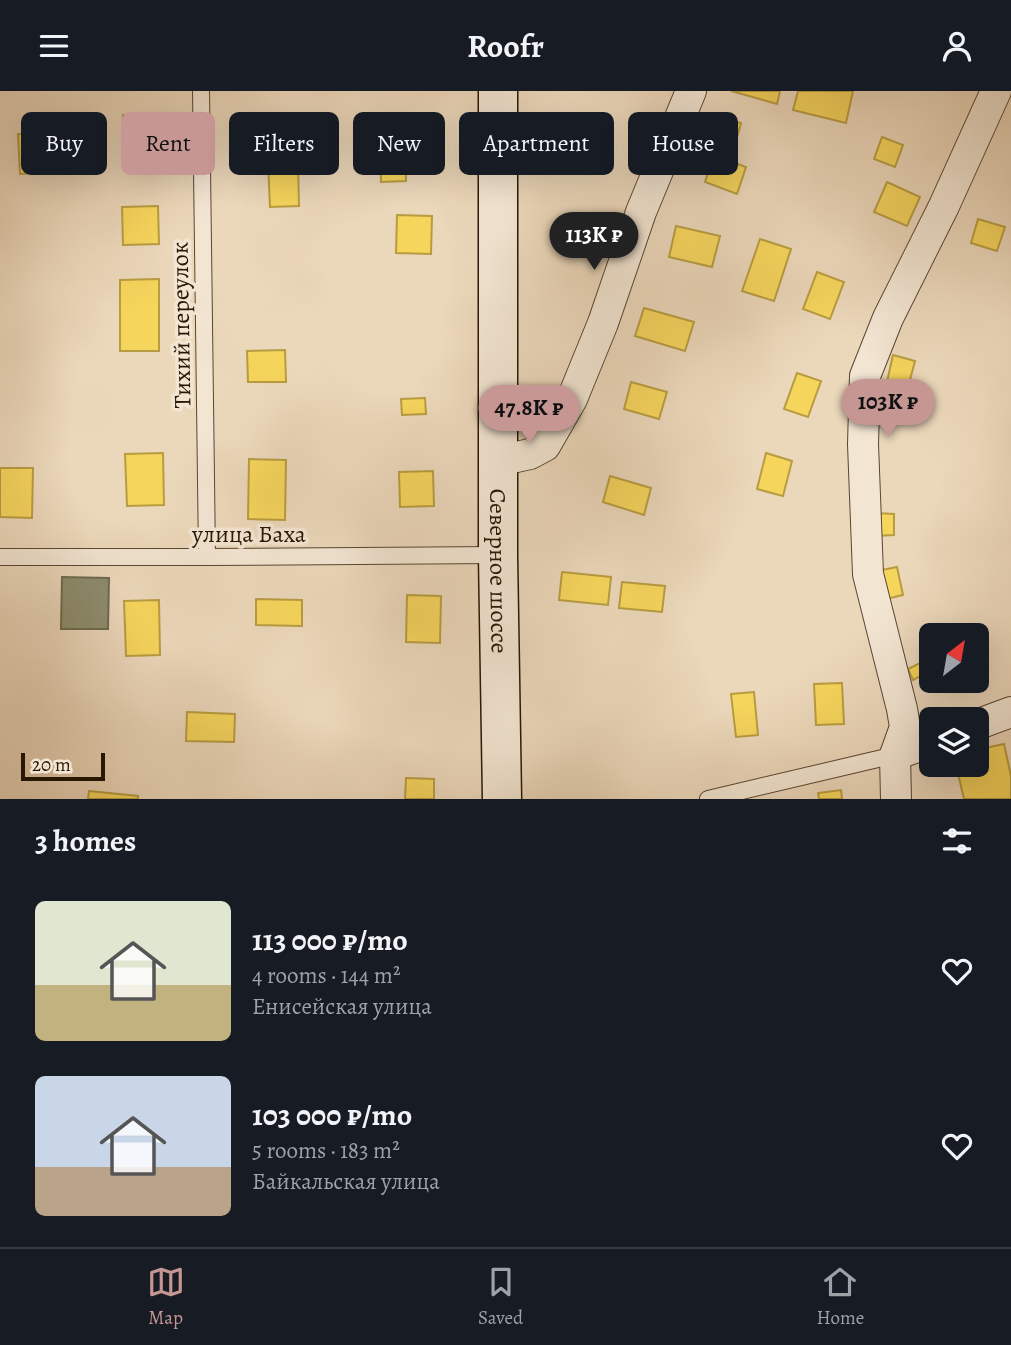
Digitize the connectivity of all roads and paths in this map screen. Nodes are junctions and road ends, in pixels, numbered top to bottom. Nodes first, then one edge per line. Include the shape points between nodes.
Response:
1 (201, 91) edge
2 (498, 91) edge
3 (691, 91) edge
4 (996, 91) edge
5 (499, 461) junction
6 (498, 555) junction
7 (0, 557) edge
8 (207, 557) junction
9 (1011, 712) edge
10 (989, 720) edge
11 (919, 746) edge
12 (895, 755) junction
13 (502, 799) edge
14 (708, 799) edge
15 (896, 799) edge

1 - 8 lane, Тихий переулок
2 - 5 main road, Северное шоссе
3 - 5 street via 572,399 545,446
4 - 12 street via 865,376 868,574 905,727
5 - 6 main road, Северное шоссе
6 - 8 lane, улица Баха
6 - 13 main road, Северное шоссе
7 - 8 lane, улица Баха
9 - 10 street
11 - 12 street
12 - 14 lane
12 - 15 street

